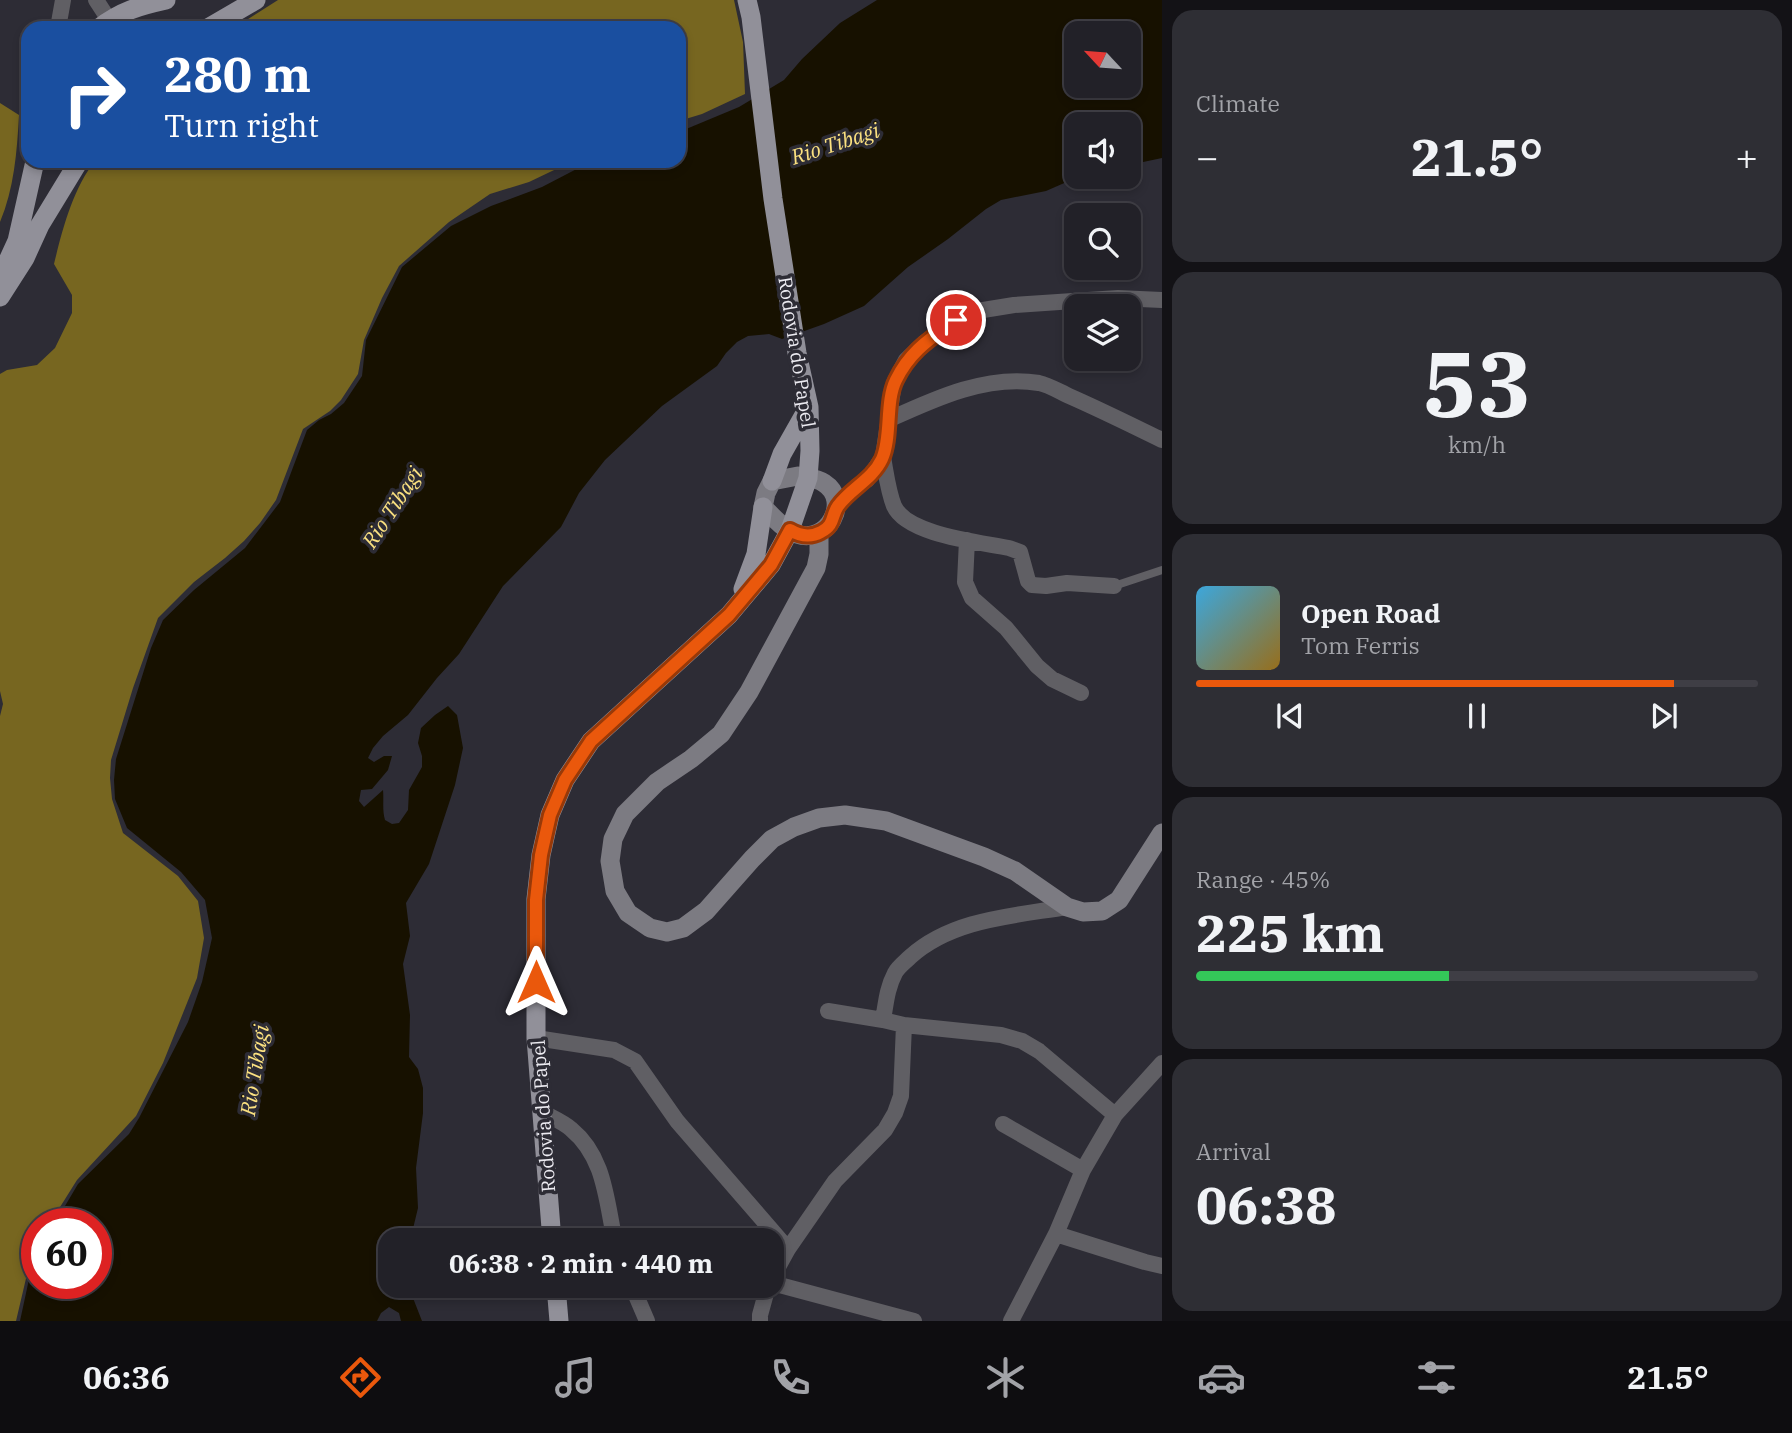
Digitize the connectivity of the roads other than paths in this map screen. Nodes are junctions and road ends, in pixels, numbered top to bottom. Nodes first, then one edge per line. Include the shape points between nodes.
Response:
1 (63, 0) edge
2 (96, 0) edge
3 (166, 0) edge
4 (256, 0) edge
5 (749, 9) edge
6 (59, 21) edge
7 (107, 21) edge
8 (115, 21) edge
9 (220, 21) edge
10 (34, 168) edge
11 (75, 168) edge
12 (0, 278) edge
13 (0, 297) edge
14 (1162, 300) edge
15 (809, 407) junction
16 (888, 420) junction
17 (1162, 440) edge
18 (883, 457) junction
19 (808, 478) junction
20 (772, 481) junction
21 (857, 486) junction
22 (831, 489) junction
23 (762, 507) junction
24 (836, 508) junction
25 (790, 530) junction
26 (819, 533) junction
27 (967, 540) junction
28 (1162, 570) edge
29 (1114, 586) joint
30 (729, 615) junction
31 (1081, 693) dead end
32 (1162, 833) edge
33 (1067, 907) junction
34 (828, 1011) dead end
35 (883, 1020) junction
36 (904, 1026) junction
37 (536, 1038) junction
38 (1159, 1070) edge
39 (542, 1112) junction
40 (1115, 1115) junction
41 (1003, 1124) dead end
42 (1083, 1170) junction
43 (551, 1228) edge
44 (613, 1228) edge
45 (1056, 1234) junction
46 (788, 1249) junction
47 (784, 1256) edge
48 (1162, 1266) edge
49 (784, 1288) edge
50 (557, 1298) edge
51 (637, 1298) edge
52 (766, 1298) edge
53 (559, 1321) edge
54 (647, 1321) edge
55 (760, 1321) edge
56 (914, 1321) edge
57 (1011, 1321) edge

1 - 6 street
2 - 7 street
3 - 8 main road via 133,8
4 - 9 main road
5 - 15 main road, Rodovia do Papel via 773,199
10 - 12 main road via 17,241
11 - 13 main road
14 - 16 street via 1014,305 956,320 906,360 894,383
15 - 19 main road, Rodovia do Papel
15 - 20 main road
16 - 17 street via 970,388 1003,381 1041,383
16 - 18 street
18 - 21 street
18 - 27 street via 901,518 937,534
19 - 20 main road
19 - 22 main road
19 - 25 main road, Rodovia do Papel
20 - 23 main road
21 - 22 street
21 - 24 street
22 - 24 main road
23 - 25 main road
23 - 30 main road via 756,554
24 - 26 main road via 831,523
25 - 26 main road via 804,536
25 - 30 main road, Rodovia do Papel via 771,565
26 - 33 main road via 816,568 721,734 657,782 625,814 613,839 610,861 615,891 628,914 650,928 667,932 683,928 706,911 772,839 819,818 845,815 886,821 984,857 1015,871
27 - 29 street via 1020,552 1032,585
27 - 31 street via 965,582 972,598 1006,628 1037,666
28 - 29 lane
30 - 37 main road, Rodovia do Papel via 591,741 565,780 550,815 541,855 536,900
32 - 33 main road via 1119,900 1102,911
33 - 35 street via 984,921 921,947 897,970
34 - 35 street
35 - 36 street
36 - 40 street via 1022,1041
36 - 46 street via 901,1096 895,1113 885,1130 835,1181
37 - 39 main road, Rodovia do Papel
37 - 46 street via 614,1050 635,1061 677,1121
38 - 40 street
39 - 43 main road, Rodovia do Papel
39 - 44 street via 569,1127 595,1157
40 - 42 street
41 - 42 street
42 - 45 street
45 - 48 street
45 - 57 street
46 - 47 street
49 - 56 street
50 - 53 main road
51 - 54 street
52 - 55 street

